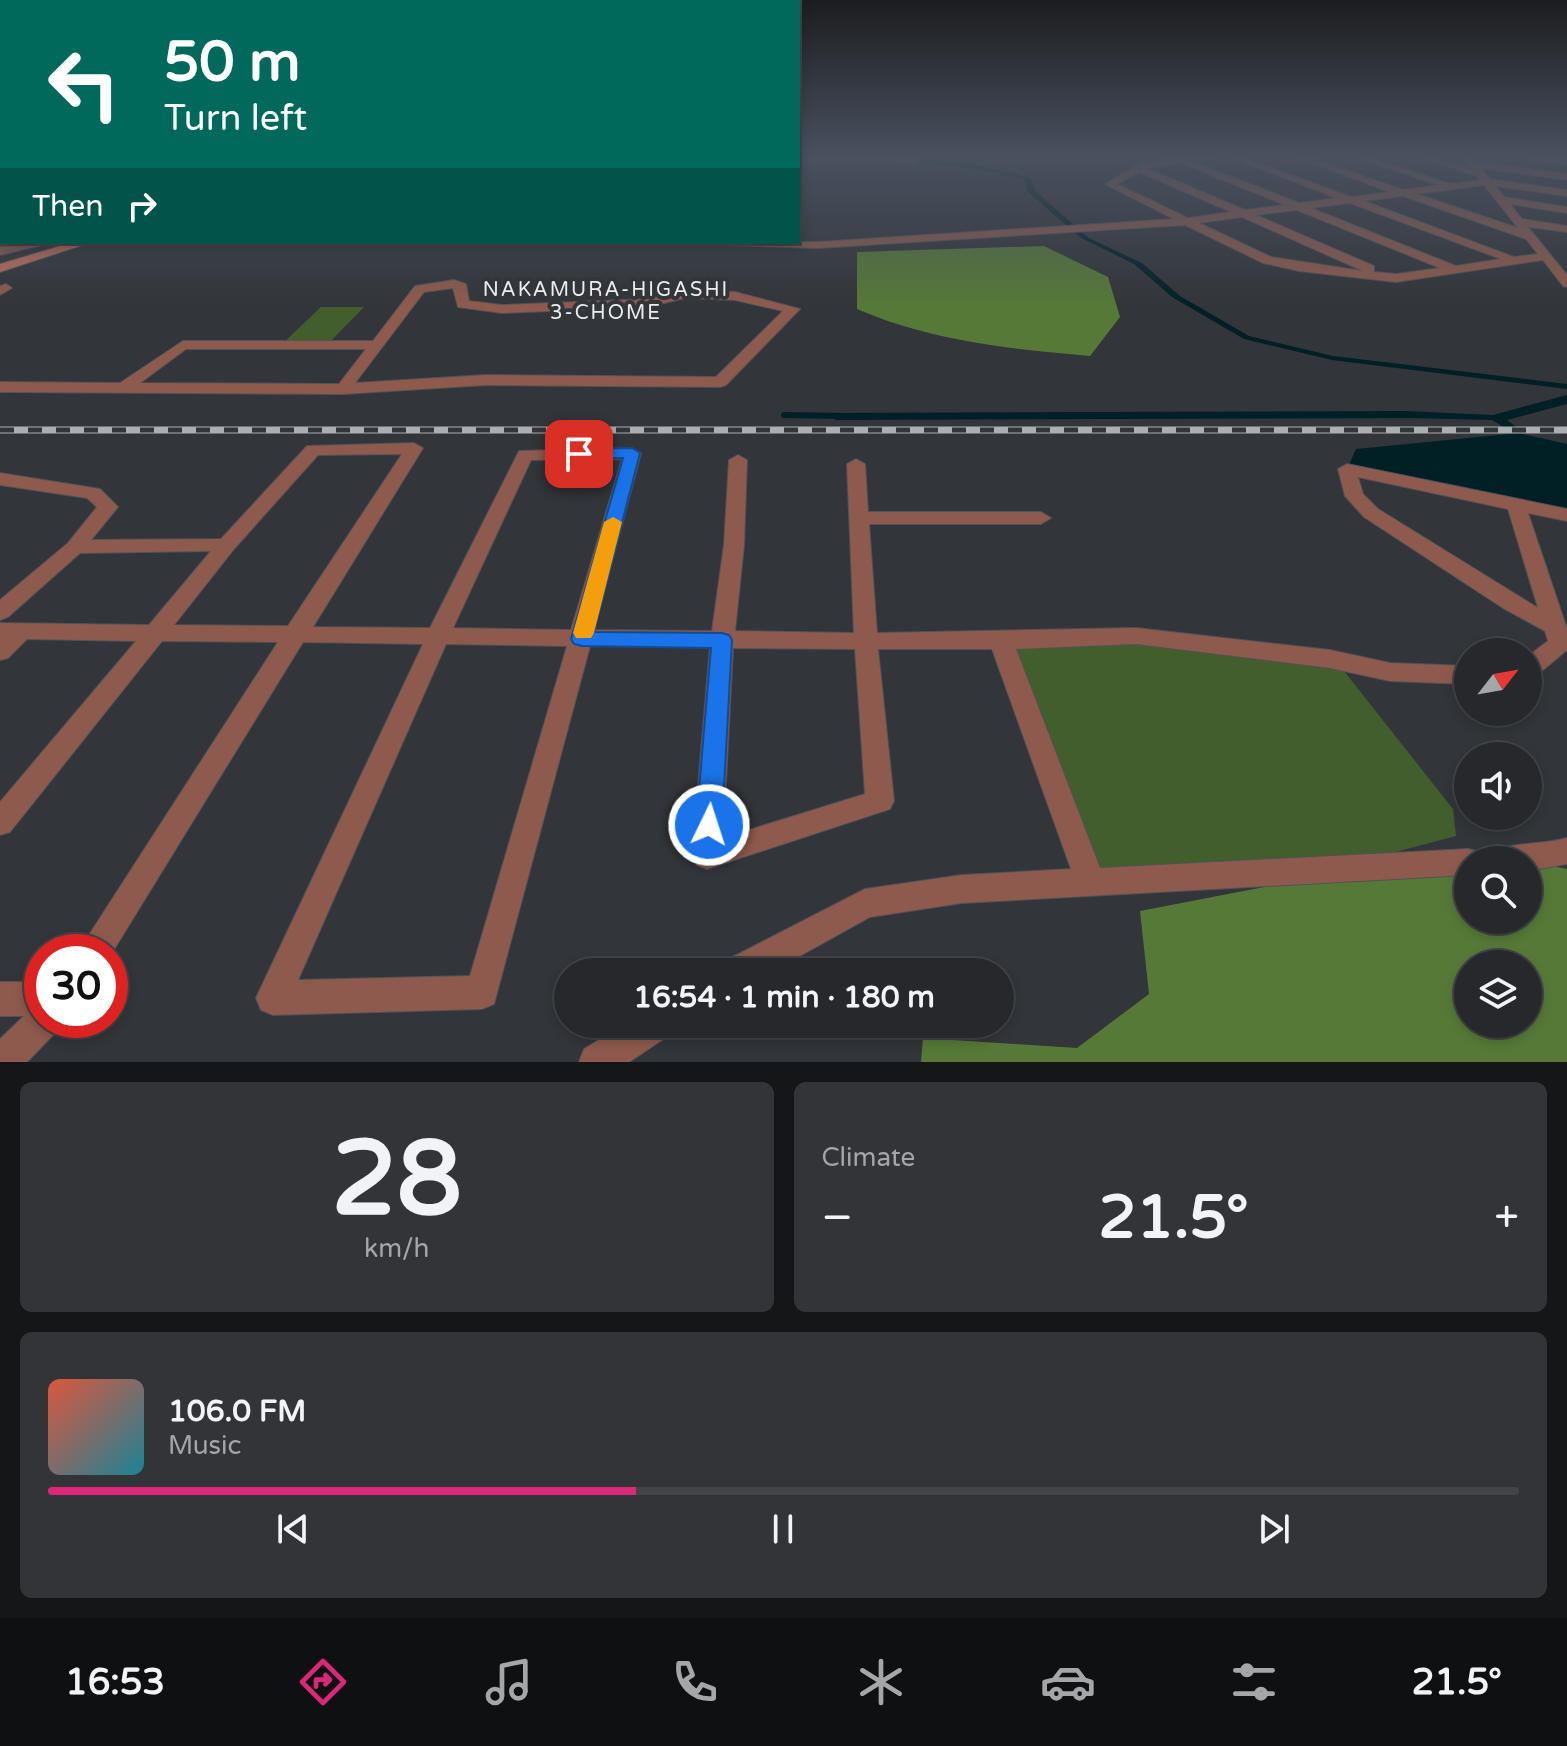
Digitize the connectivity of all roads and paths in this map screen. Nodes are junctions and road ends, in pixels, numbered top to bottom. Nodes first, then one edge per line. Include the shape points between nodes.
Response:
1 (1158, 207) edge
2 (1227, 207) edge
3 (1298, 207) junction
4 (1301, 207) edge
5 (1370, 207) edge
6 (1440, 207) edge
7 (1507, 207) edge
8 (1545, 207) edge
9 (1567, 210) edge
10 (1244, 214) junction
11 (1188, 221) junction
12 (1519, 222) junction
13 (1567, 229) edge
14 (37, 244) edge
15 (79, 244) edge
16 (788, 244) edge
17 (1545, 247) junction
18 (0, 251) edge
19 (1513, 260) junction
20 (0, 268) edge
21 (1454, 269) junction
22 (1389, 278) junction
23 (1567, 283) edge
24 (377, 345) junction
25 (0, 387) edge
26 (123, 388) junction
27 (343, 389) junction
28 (738, 460) dead end
29 (856, 464) dead end
30 (0, 479) edge
31 (1516, 505) junction
32 (1567, 515) edge
33 (859, 518) junction
34 (1041, 518) dead end
35 (227, 545) junction
36 (75, 547) junction
37 (0, 612) edge
38 (11, 631) edge
39 (159, 632) junction
40 (296, 634) junction
41 (438, 636) junction
42 (1560, 638) edge
43 (582, 639) junction
44 (722, 640) junction
45 (866, 641) junction
46 (1001, 641) junction
47 (0, 652) edge
48 (1542, 655) edge
49 (1454, 674) edge
50 (0, 823) edge
51 (1567, 851) edge
52 (1542, 857) edge
53 (1454, 863) edge
54 (1091, 884) junction
55 (105, 934) edge
56 (765, 958) edge
57 (0, 999) edge
58 (24, 999) edge
59 (26, 1038) edge
60 (634, 1038) edge
61 (2, 1062) edge
62 (597, 1062) edge

1 - 11 street
2 - 10 street
3 - 4 street
3 - 10 street
3 - 21 street
5 - 19 street
6 - 17 street
7 - 12 street
8 - 9 street
10 - 11 street
10 - 22 street
11 - 16 street
11 - 22 street via 1267,260
12 - 13 street
12 - 17 street
14 - 18 street
15 - 20 street
17 - 19 street
17 - 23 street
19 - 21 street
21 - 22 street
24 - 26 street via 183,345
24 - 27 street
24 - 27 street via 420,289 454,284 461,287 463,304 502,309 648,303 685,294 735,296 793,309 720,382 486,380
25 - 26 street
26 - 27 street
28 - 44 street
29 - 33 street
30 - 36 street via 93,493 108,507
31 - 32 street
31 - 42 street
31 - 42 street via 1347,469 1354,496 1371,513
33 - 34 street
33 - 45 street
35 - 36 street
35 - 39 street
35 - 40 street via 313,450 414,448
36 - 37 street
38 - 39 street
38 - 47 street
39 - 40 street
39 - 50 street
40 - 41 street
40 - 55 street
41 - 43 street
41 - 43 street via 525,455 632,453
41 - 43 street via 273,998 482,992
42 - 48 street
43 - 44 street
44 - 45 street
44 - 45 street via 707,856 880,801
45 - 46 street
46 - 49 street via 1136,636 1330,659 1390,672
46 - 54 street
51 - 52 street
53 - 54 street
54 - 56 street via 962,889 865,903
57 - 58 street
59 - 61 street
60 - 62 street

